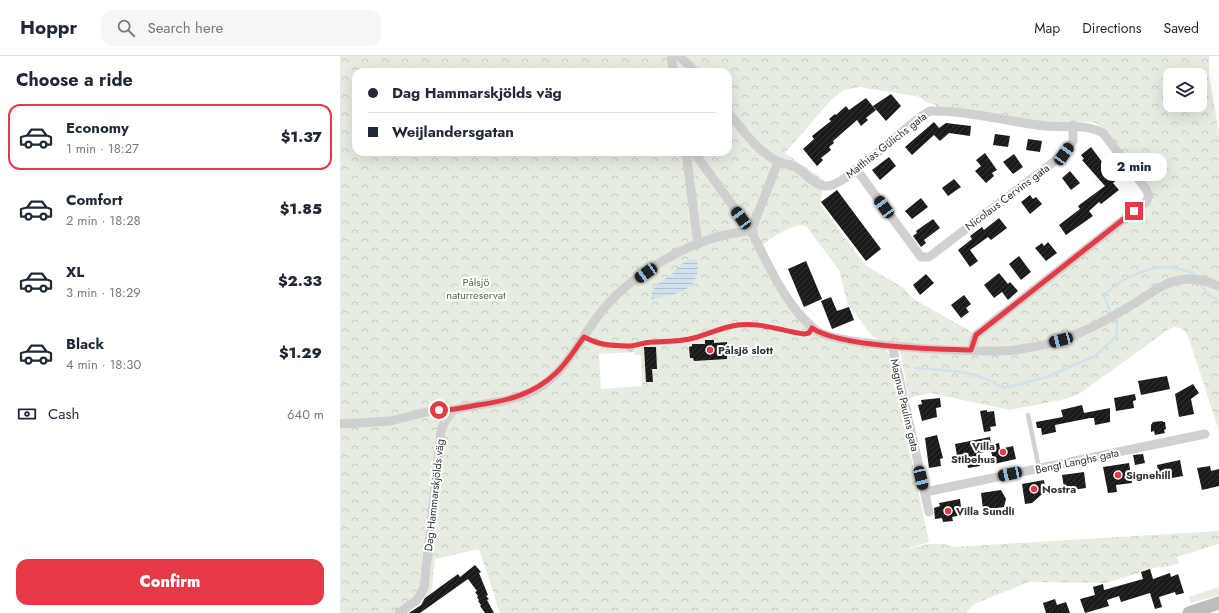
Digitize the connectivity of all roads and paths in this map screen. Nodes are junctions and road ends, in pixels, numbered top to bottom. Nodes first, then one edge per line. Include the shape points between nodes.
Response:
1 (671, 56) edge
2 (679, 56) edge
3 (673, 68) edge
4 (692, 68) edge
5 (732, 116) edge
6 (1073, 125) junction
7 (687, 156) edge
8 (697, 156) edge
9 (778, 162) junction
10 (856, 169) junction
11 (751, 231) junction
12 (698, 244) junction
13 (1219, 286) edge
14 (812, 328) junction
15 (584, 337) junction
16 (892, 345) junction
17 (971, 350) junction
18 (452, 410) junction
19 (1028, 415) dead end
20 (340, 424) edge
21 (1205, 434) dead end
22 (1039, 469) junction
23 (925, 492) junction
24 (929, 512) dead end
25 (1219, 603) edge
26 (400, 613) edge
27 (1189, 613) edge

1 - 3 street
2 - 4 street
5 - 9 street, Matthias Gülichs gata via 761,149
6 - 10 street, Matthias Gülichs gata via 1048,126 930,111
6 - 10 street, Nicolaus Cervins gata via 1073,141 1064,154 924,258
6 - 17 street, Matthias Gülichs gata via 1094,128 1103,133 1149,196 1146,202 976,335
7 - 12 street
8 - 11 street
9 - 10 street, Matthias Gülichs gata via 797,168 816,184 823,186 836,183
9 - 11 street
11 - 12 street via 732,232
11 - 14 street via 780,288
12 - 15 street via 673,254 627,287 608,303
13 - 17 street via 1192,279 1166,284 1117,314 1079,333 1046,344 1014,350
14 - 15 lane via 809,333 804,334 738,324 695,338 672,342 645,342 629,348 619,344 598,344
14 - 16 street via 830,337
15 - 18 street via 557,373 542,385 512,399
16 - 17 street
16 - 23 street, Magnus Paulins gata
18 - 20 street via 439,410 390,421
18 - 26 street, Dag Hammarskjölds väg via 441,432 424,588 417,600
19 - 22 lane
21 - 22 street, Bengt Langhs gata
22 - 23 street, Bengt Langhs gata
23 - 24 street, Magnus Paulins gata
25 - 27 street

